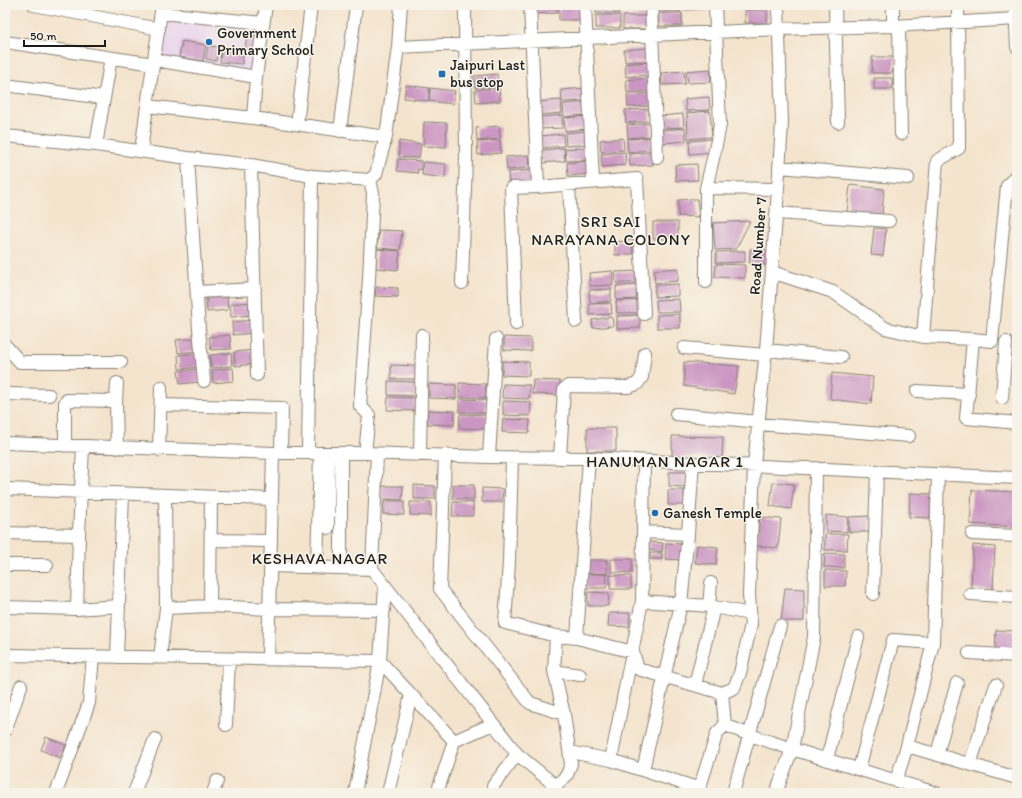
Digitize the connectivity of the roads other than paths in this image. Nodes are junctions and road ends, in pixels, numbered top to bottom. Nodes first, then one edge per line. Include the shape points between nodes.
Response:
1 (34, 5) edge
2 (266, 5) edge
3 (311, 5) edge
4 (352, 5) edge
5 (356, 5) edge
6 (401, 5) edge
7 (466, 5) edge
8 (530, 5) edge
9 (585, 5) edge
10 (651, 5) edge
11 (715, 5) edge
12 (778, 5) edge
13 (835, 5) edge
14 (892, 5) edge
15 (958, 5) edge
16 (1015, 5) edge
17 (161, 9) edge
18 (1016, 19) edge
19 (958, 22) junction
20 (263, 23) junction
21 (896, 26) junction
22 (836, 28) junction
23 (159, 29) junction
24 (780, 29) junction
25 (715, 33) junction
26 (652, 36) junction
27 (586, 39) junction
28 (5, 42) edge
29 (531, 42) junction
30 (466, 44) junction
31 (1017, 47) edge
32 (398, 48) junction
33 (111, 58) junction
34 (154, 62) junction
35 (256, 77) junction
36 (5, 85) edge
37 (104, 98) junction
38 (147, 106) junction
39 (253, 118) junction
40 (838, 122) dead end
41 (297, 124) junction
42 (340, 131) junction
43 (901, 134) dead end
44 (5, 136) edge
45 (386, 137) junction
46 (96, 145) junction
47 (141, 151) junction
48 (657, 157) dead end
49 (188, 158) junction
50 (250, 165) junction
51 (779, 167) junction
52 (1017, 174) edge
53 (312, 176) junction
54 (908, 178) dead end
55 (370, 180) junction
56 (593, 182) junction
57 (569, 185) junction
58 (538, 186) junction
59 (706, 188) junction
60 (778, 189) junction
61 (777, 213) junction
62 (889, 221) dead end
63 (772, 272) junction
64 (706, 282) dead end
65 (462, 283) dead end
66 (255, 289) junction
67 (197, 292) junction
68 (644, 314) dead end
69 (576, 321) dead end
70 (516, 324) dead end
71 (422, 335) dead end
72 (923, 337) junction
73 (496, 339) dead end
74 (973, 339) junction
75 (992, 341) junction
76 (1011, 342) edge
77 (5, 345) edge
78 (684, 348) dead end
79 (766, 352) junction
80 (645, 353) dead end
81 (841, 356) dead end
82 (5, 359) edge
83 (20, 362) junction
84 (121, 362) dead end
85 (257, 375) dead end
86 (204, 381) dead end
87 (117, 383) dead end
88 (161, 387) dead end
89 (917, 391) dead end
90 (5, 394) edge
91 (969, 394) junction
92 (48, 395) dead end
93 (1002, 398) dead end
94 (116, 403) junction
95 (161, 405) junction
96 (676, 414) dead end
97 (758, 423) junction
98 (1017, 423) edge
99 (909, 436) dead end
100 (5, 443) edge
101 (65, 446) junction
102 (84, 446) junction
103 (117, 448) junction
104 (159, 450) junction
105 (308, 452) junction
106 (341, 452) junction
107 (277, 453) junction
108 (324, 453) junction
109 (371, 453) junction
110 (420, 455) junction
111 (445, 455) junction
112 (489, 457) junction
113 (512, 458) junction
114 (560, 458) junction
115 (589, 458) junction
116 (644, 461) junction
117 (692, 462) junction
118 (754, 465) junction
119 (816, 468) junction
120 (877, 471) junction
121 (938, 474) junction
122 (1017, 478) edge
123 (5, 489) edge
124 (81, 491) junction
125 (123, 493) junction
126 (165, 495) junction
127 (211, 497) junction
128 (271, 499) junction
129 (328, 528) dead end
130 (643, 532) junction
131 (5, 533) edge
132 (688, 534) junction
133 (972, 534) dead end
134 (79, 535) junction
135 (1017, 536) edge
136 (211, 540) junction
137 (270, 541) junction
138 (5, 565) edge
139 (47, 566) dead end
140 (270, 566) junction
141 (317, 567) junction
142 (342, 568) junction
143 (372, 569) junction
144 (711, 583) dead end
145 (385, 586) junction
146 (873, 594) dead end
147 (970, 594) dead end
148 (1017, 596) edge
149 (642, 602) junction
150 (681, 604) junction
151 (119, 606) junction
152 (210, 606) junction
153 (5, 607) edge
154 (712, 607) junction
155 (166, 608) junction
156 (269, 608) junction
157 (77, 609) junction
158 (384, 610) junction
159 (750, 614) junction
160 (780, 626) dead end
161 (556, 636) junction
162 (858, 637) dead end
163 (577, 638) junction
164 (933, 643) junction
165 (632, 652) junction
166 (969, 653) dead end
167 (5, 655) edge
168 (93, 656) junction
169 (1017, 656) edge
170 (117, 657) junction
171 (160, 658) junction
172 (228, 659) junction
173 (268, 660) junction
174 (380, 661) junction
175 (554, 671) junction
176 (580, 675) dead end
177 (664, 677) junction
178 (958, 683) dead end
179 (996, 684) dead end
180 (695, 685) junction
181 (21, 686) dead end
182 (722, 693) junction
183 (411, 695) junction
184 (564, 714) junction
185 (493, 724) junction
186 (226, 725) dead end
187 (725, 725) junction
188 (5, 731) edge
189 (750, 735) junction
190 (155, 739) dead end
191 (454, 741) junction
192 (907, 746) junction
193 (792, 749) junction
194 (570, 752) junction
195 (517, 754) junction
196 (937, 754) junction
197 (827, 759) junction
198 (611, 760) junction
199 (970, 764) junction
200 (859, 769) junction
201 (643, 770) junction
202 (1017, 778) edge
203 (217, 781) dead end
204 (896, 781) junction
205 (493, 786) dead end
206 (552, 789) edge
207 (699, 791) edge
208 (781, 792) edge
209 (56, 793) edge
210 (134, 793) edge
211 (213, 793) edge
212 (355, 793) edge
213 (388, 793) edge
214 (437, 793) edge
215 (733, 793) edge
216 (936, 793) edge

1 - 23 street
2 - 20 street
3 - 41 street
4 - 5 street
5 - 42 street
6 - 32 street
7 - 30 street
8 - 29 street
9 - 27 street
10 - 26 street
11 - 25 street
12 - 24 street, Road Number 7
13 - 22 street
14 - 21 street
15 - 19 street
16 - 18 street
17 - 20 street
17 - 23 street
18 - 19 street
18 - 31 street
19 - 21 street
19 - 72 street via 959,148 937,161
20 - 35 street
21 - 22 street
21 - 43 street
22 - 24 street
22 - 40 street
23 - 34 street
24 - 25 street
24 - 51 street, Road Number 7 via 782,123
25 - 26 street
25 - 59 street via 720,125
26 - 27 street
26 - 48 street
27 - 29 street
27 - 56 street
28 - 33 street
29 - 30 street
29 - 58 street
30 - 32 street
30 - 65 street
32 - 45 street
33 - 34 street
33 - 37 street
34 - 35 street
34 - 38 street
35 - 39 street
36 - 37 street
37 - 46 street
38 - 39 street
38 - 47 street
39 - 41 street
41 - 42 street
42 - 45 street
44 - 46 street
45 - 55 street via 376,174
46 - 47 street
47 - 49 street
49 - 50 street
49 - 67 street
50 - 53 street
50 - 66 street
51 - 54 street
51 - 60 street, Road Number 7
52 - 75 street via 1007,186
53 - 55 street
53 - 105 street
55 - 109 street via 374,193 360,406 369,415
56 - 57 street
56 - 68 street via 637,179
57 - 58 street
57 - 69 street
58 - 70 street via 511,188
59 - 60 street
59 - 64 street
60 - 61 street, Road Number 7
61 - 62 street
61 - 63 street, Road Number 7
63 - 72 street via 833,292 885,328
63 - 79 street, Road Number 7
66 - 67 street
66 - 85 street
67 - 86 street
71 - 110 street
72 - 74 street
73 - 112 street
74 - 75 street
74 - 91 street
75 - 76 street
76 - 93 street
77 - 83 street
78 - 79 street
79 - 81 street
79 - 97 street, Road Number 7
80 - 114 street via 642,377 637,384 628,387 568,386 564,389
82 - 83 street
83 - 84 street
87 - 94 street
88 - 95 street
89 - 91 street
90 - 92 street
91 - 98 street via 966,418
94 - 101 street via 67,400
94 - 103 street
95 - 104 street
95 - 107 street via 282,408
96 - 97 street
97 - 99 street
97 - 118 street, Road Number 7
100 - 101 street
101 - 102 street
102 - 103 street
102 - 124 street
103 - 104 street
104 - 107 street
105 - 107 street
105 - 108 street
106 - 108 street
106 - 109 street
106 - 142 street
107 - 128 street
108 - 129 street
108 - 141 street
109 - 110 street
109 - 143 street
110 - 111 street
111 - 112 street
111 - 184 street via 440,589 530,703
112 - 113 street
113 - 114 street
113 - 161 street via 505,624
114 - 115 street
115 - 116 street
115 - 163 street
116 - 117 street
116 - 130 street
117 - 118 street
117 - 132 street
118 - 119 street
118 - 159 street, Road Number 7
119 - 120 street
119 - 193 street via 814,637
120 - 121 street
120 - 146 street
121 - 122 street
121 - 164 street
123 - 124 street
124 - 125 street
124 - 134 street
125 - 126 street
125 - 151 street
126 - 127 street
126 - 155 street
127 - 128 street
127 - 136 street
128 - 137 street
130 - 132 street
130 - 149 street
131 - 134 street
132 - 150 street
133 - 135 street
134 - 157 street
136 - 137 street
136 - 152 street
137 - 140 street
138 - 139 street
140 - 141 street
140 - 156 street
141 - 142 street
142 - 143 street
143 - 145 street
144 - 154 street
145 - 158 street
145 - 185 street
147 - 148 street
149 - 150 street
149 - 165 street
150 - 154 street
150 - 177 street
151 - 157 street
151 - 170 street
152 - 155 street
152 - 156 street
153 - 157 street
154 - 159 street
154 - 180 street
155 - 171 street
156 - 158 street
156 - 173 street
158 - 174 street
159 - 182 street, Road Number 7 via 751,624 740,673 734,688
160 - 189 street
161 - 163 street
161 - 175 street
162 - 197 street
163 - 165 street
164 - 192 street
164 - 200 street via 893,640
165 - 177 street via 638,669
165 - 198 street
166 - 169 street
167 - 168 street
168 - 170 street
168 - 209 street via 89,703
170 - 171 street
171 - 172 street
172 - 173 street
172 - 186 street
173 - 174 street
174 - 183 street
174 - 212 street
175 - 176 street
175 - 184 street
177 - 180 street
177 - 201 street
178 - 196 street
179 - 199 street
180 - 182 street
181 - 188 street
182 - 187 street
183 - 191 street
183 - 213 street
184 - 194 street
185 - 191 street
185 - 195 street
187 - 189 street
187 - 207 street via 717,733
189 - 193 street
189 - 215 street
190 - 210 street
191 - 214 street
192 - 196 street
192 - 204 street
193 - 197 street
193 - 208 street
194 - 198 street
194 - 206 street via 572,764 567,775
195 - 205 street
195 - 206 street
196 - 199 street
197 - 200 street
198 - 201 street
199 - 202 street
200 - 204 street
201 - 207 street
203 - 211 street
204 - 216 street

